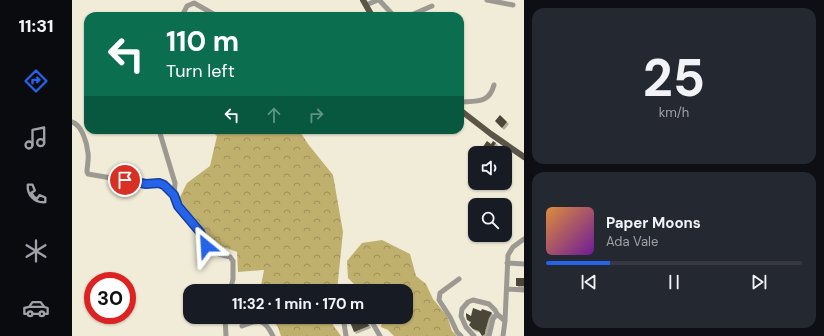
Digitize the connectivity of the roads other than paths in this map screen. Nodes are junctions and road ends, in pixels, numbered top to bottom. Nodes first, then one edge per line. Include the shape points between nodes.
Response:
1 (487, 0) edge
2 (364, 2) edge
3 (513, 5) dead end
4 (432, 6) dead end
5 (184, 12) edge
6 (210, 12) edge
7 (370, 12) edge
8 (390, 12) edge
9 (418, 12) edge
10 (494, 85) dead end
11 (464, 102) edge
12 (464, 113) edge
13 (72, 122) edge
14 (160, 134) edge
15 (524, 157) edge
16 (174, 195) junction
17 (524, 239) edge
18 (507, 264) junction
19 (524, 264) edge
20 (459, 280) dead end
21 (231, 284) edge
22 (507, 289) junction
23 (524, 290) edge
24 (497, 314) junction
25 (505, 320) junction
26 (225, 324) edge
27 (344, 324) edge
28 (372, 324) edge
29 (242, 326) dead end
30 (377, 335) edge
31 (226, 336) edge
32 (273, 336) edge
33 (346, 336) edge
34 (461, 336) edge
35 (474, 336) edge
36 (489, 336) edge
37 (503, 336) edge

1 - 3 street
2 - 7 main road
2 - 8 street via 378,0
4 - 9 street
5 - 6 street via 194,3
10 - 11 street via 488,96 475,102
12 - 15 main road
13 - 16 street via 81,128 88,154 88,174 146,184 162,184
14 - 16 street via 175,183
16 - 21 street via 178,206 200,232 206,246 232,258 234,268
17 - 18 street via 510,251
18 - 19 street
18 - 22 street
20 - 34 street via 440,293 439,300
22 - 23 street
22 - 25 street
24 - 25 street
24 - 35 street via 489,304 473,300 468,302 462,309 461,316
24 - 36 street via 493,319
25 - 37 street
26 - 31 street
27 - 33 street
28 - 30 street
29 - 32 street via 261,321

